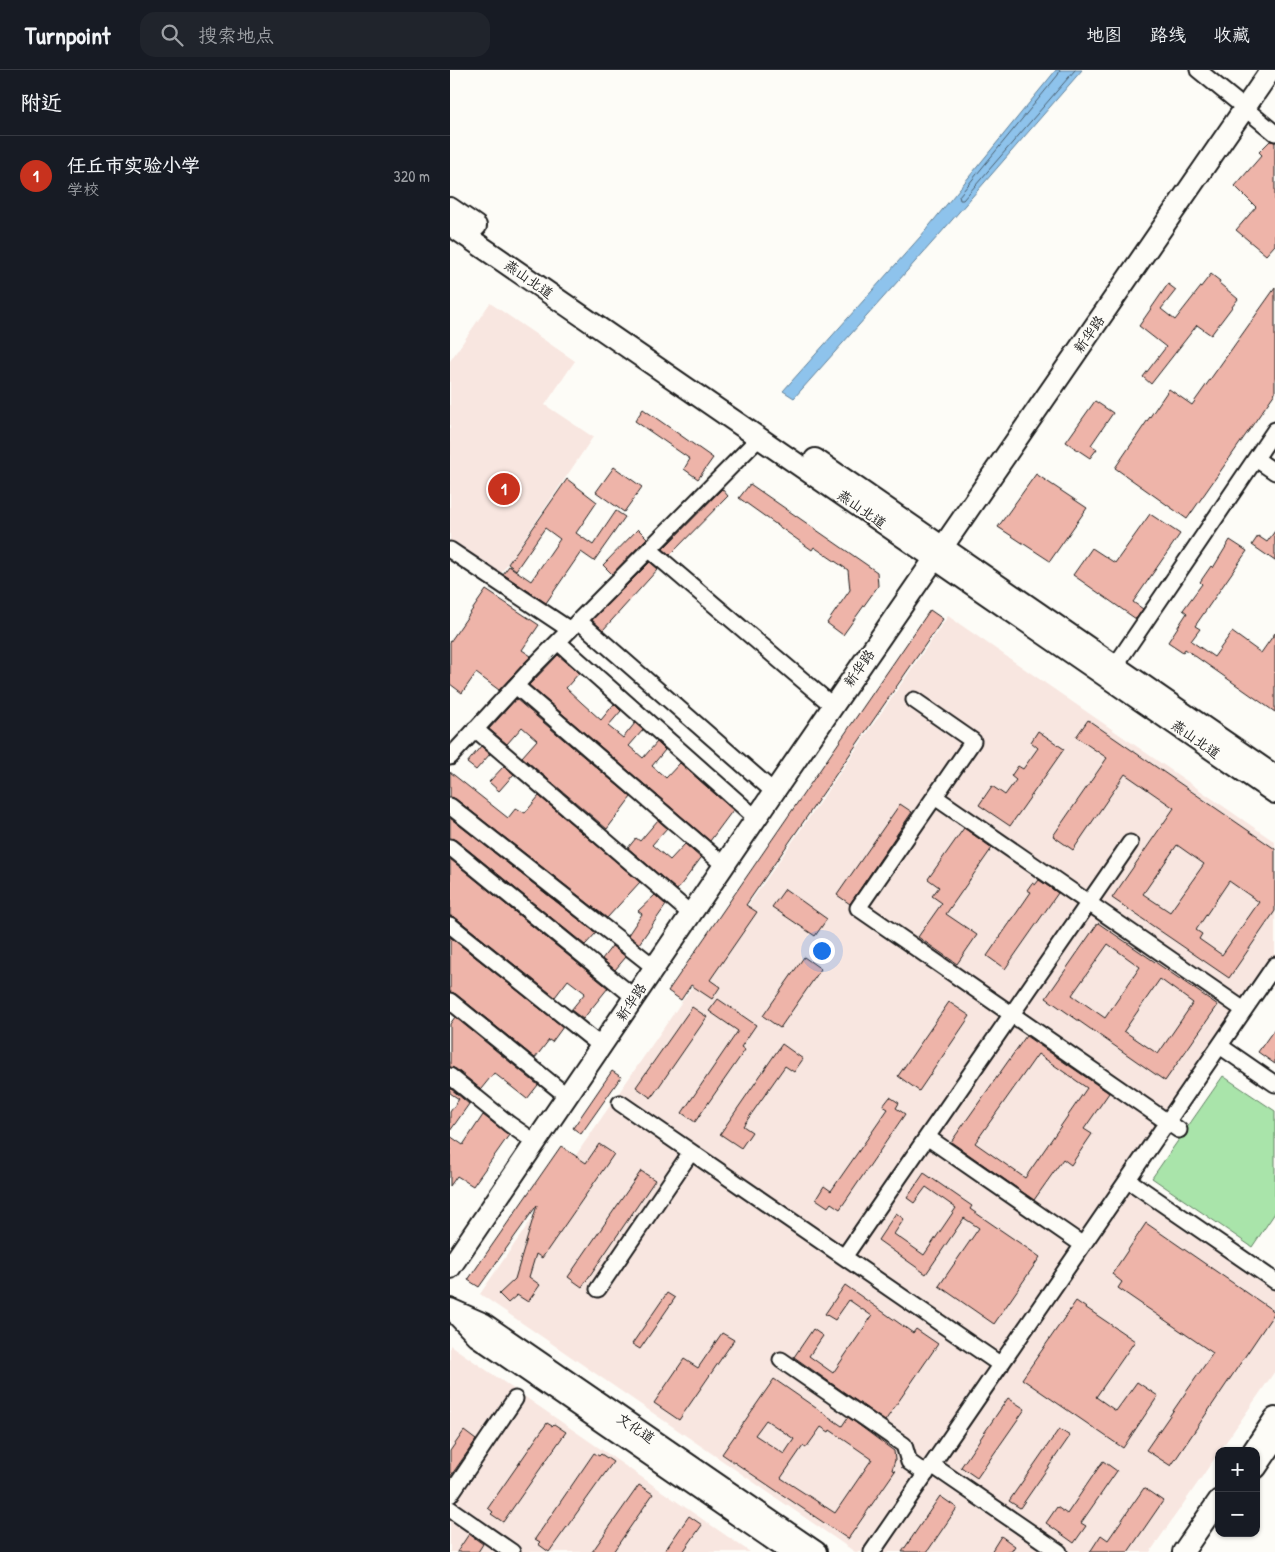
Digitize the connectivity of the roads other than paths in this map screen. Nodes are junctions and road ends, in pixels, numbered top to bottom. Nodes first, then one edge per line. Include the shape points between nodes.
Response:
1 (1198, 70) edge
2 (1271, 70) edge
3 (1245, 108) junction
4 (1275, 133) edge
5 (450, 208) edge
6 (450, 225) edge
7 (1275, 430) edge
8 (759, 438) junction
9 (1256, 459) junction
10 (1275, 472) edge
11 (450, 550) edge
12 (650, 550) junction
13 (938, 553) junction
14 (574, 626) junction
15 (558, 642) junction
16 (1115, 666) junction
17 (516, 686) junction
18 (914, 700) dead end
19 (833, 706) junction
20 (475, 730) junction
21 (450, 757) edge
22 (1275, 776) edge
23 (774, 792) junction
24 (1275, 793) edge
25 (935, 797) junction
26 (450, 806) edge
27 (756, 818) junction
28 (1130, 843) dead end
29 (450, 847) edge
30 (724, 865) junction
31 (1088, 903) junction
32 (690, 914) junction
33 (450, 925) edge
34 (1275, 965) edge
35 (654, 967) junction
36 (634, 997) junction
37 (450, 1001) edge
38 (1244, 1010) junction
39 (1011, 1014) junction
40 (601, 1046) junction
41 (1220, 1046) junction
42 (450, 1076) edge
43 (1275, 1084) edge
44 (567, 1096) junction
45 (620, 1103) dead end
46 (1174, 1126) junction
47 (927, 1137) junction
48 (535, 1142) junction
49 (691, 1152) junction
50 (1128, 1180) junction
51 (1083, 1245) junction
52 (844, 1257) junction
53 (450, 1268) edge
54 (1275, 1281) edge
55 (598, 1289) dead end
56 (451, 1310) edge
57 (781, 1360) dead end
58 (1001, 1365) junction
59 (515, 1400) dead end
60 (1275, 1418) edge
61 (1275, 1440) edge
62 (1255, 1447) edge
63 (1260, 1462) edge
64 (929, 1469) junction
65 (450, 1495) edge
66 (1215, 1506) edge
67 (450, 1509) edge
68 (1215, 1528) edge
69 (512, 1552) edge
70 (791, 1552) edge
71 (816, 1552) edge
72 (872, 1552) edge
73 (1060, 1552) edge
74 (1183, 1552) edge
75 (1199, 1552) edge

1 - 3 street
2 - 3 main road, 新华路
3 - 4 street
3 - 13 main road, 新华路
5 - 13 main road, 燕山北道
6 - 8 main road, 燕山北道
7 - 9 street
8 - 12 street
8 - 13 main road, 燕山北道
9 - 10 street
9 - 16 street
11 - 14 street
12 - 14 street
12 - 19 street
13 - 16 main road, 燕山北道
13 - 19 main road, 新华路
13 - 24 main road, 燕山北道
14 - 15 street
14 - 23 street
15 - 17 street
15 - 27 street
16 - 22 main road, 燕山北道
17 - 20 street
17 - 30 street
18 - 25 street via 973,741
19 - 23 main road, 新华路
20 - 21 street
20 - 32 street
23 - 27 main road, 新华路
25 - 31 street
25 - 39 street via 858,908
26 - 35 street
27 - 30 main road, 新华路
28 - 31 street
29 - 36 street
30 - 32 main road, 新华路
31 - 38 street
31 - 39 street
32 - 35 main road, 新华路
33 - 40 street
34 - 38 street
35 - 36 main road, 新华路
36 - 40 main road, 新华路
37 - 44 street
38 - 41 street
39 - 46 street
39 - 47 street
40 - 44 main road, 新华路
41 - 43 street
41 - 46 street
42 - 48 street
44 - 48 main road, 新华路
45 - 49 street
46 - 50 street
47 - 51 street
47 - 52 street
48 - 53 main road, 新华路
49 - 52 street
49 - 55 street
50 - 51 street
50 - 54 street
51 - 58 street
52 - 58 street
56 - 70 main road, 文化道 via 477,1336
56 - 71 main road, 文化道 via 484,1324
57 - 64 street via 904,1444 909,1462
58 - 64 street
59 - 65 street
60 - 62 main road
61 - 63 main road
64 - 72 street
64 - 73 street
66 - 74 main road
67 - 69 street
68 - 75 main road

